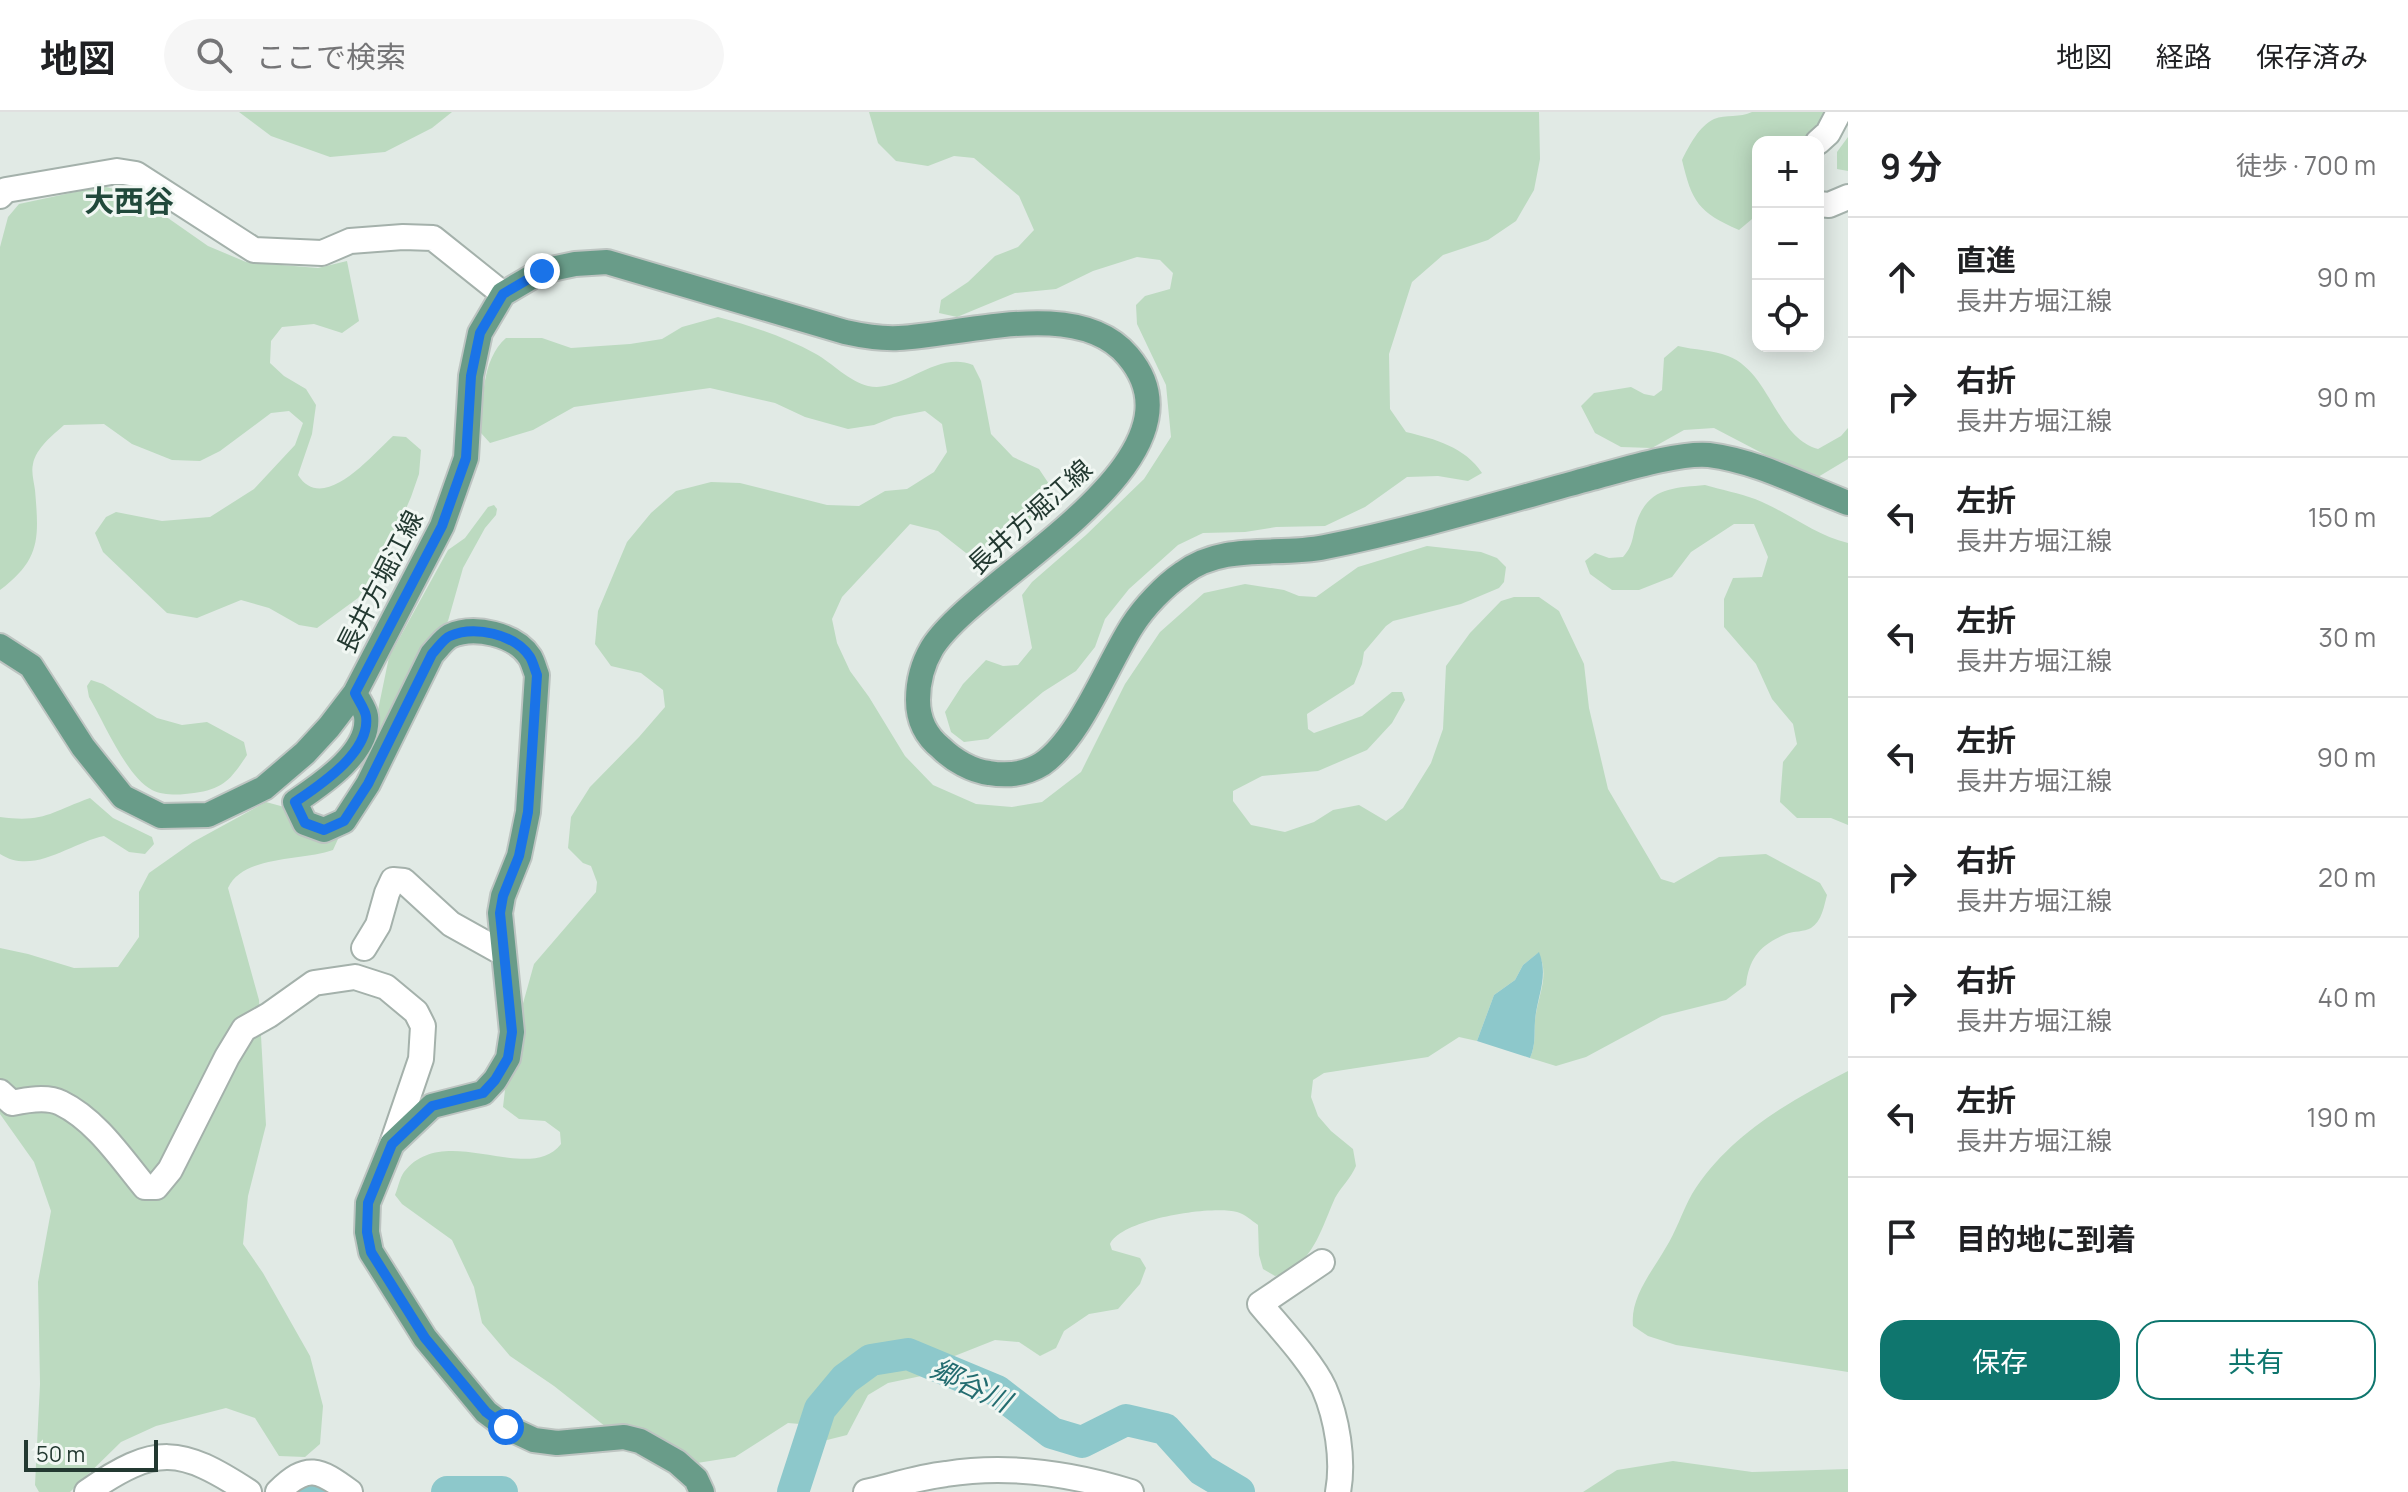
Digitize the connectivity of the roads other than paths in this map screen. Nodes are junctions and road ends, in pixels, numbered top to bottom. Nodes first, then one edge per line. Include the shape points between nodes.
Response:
1 (1839, 112) edge
2 (1824, 137) edge
3 (0, 196) edge
4 (1848, 197) edge
5 (1824, 205) edge
6 (503, 294) junction
7 (1848, 503) edge
8 (0, 646) edge
9 (355, 693) junction
10 (264, 788) junction
11 (295, 802) junction
12 (364, 948) dead end
13 (503, 953) junction
14 (0, 1092) edge
15 (392, 1144) junction
16 (1322, 1262) dead end
17 (87, 1492) edge
18 (249, 1492) edge
19 (278, 1492) edge
20 (350, 1492) edge
21 (702, 1492) edge
22 (866, 1492) edge
23 (1131, 1492) edge
24 (1338, 1492) edge

1 - 2 street
3 - 6 street via 6,190 117,171 136,174 254,250 322,253 350,241 433,238
4 - 5 street
6 - 7 main road, 長井方堀江線 via 542,271 607,262 875,338 1016,323 1067,325 1096,332 1125,351 1138,368 1147,416 1142,440 1125,468 959,619 935,643 922,666 918,712 925,730 951,756 984,773 1016,775 1042,764 1086,708 1134,622 1183,573 1207,559 1321,548 1649,463 1706,455 1756,466
6 - 9 main road, 長井方堀江線 via 480,333 471,376 466,458 442,526
8 - 10 main road, 長井方堀江線 via 31,666 123,797 161,816 208,815
9 - 10 main road, 長井方堀江線 via 305,753
9 - 11 main road, 長井方堀江線 via 366,716 351,758
10 - 11 main road
11 - 13 main road via 305,823 324,830 344,821 432,654 447,637 486,632 517,645 531,658 537,675 528,812 502,905
12 - 13 street via 393,880 404,881 451,924
13 - 15 main road via 512,1032 508,1058 483,1093 432,1106
14 - 15 street via 12,1103 59,1101 107,1141 145,1187 156,1187 244,1029 314,983 355,977 386,987 416,1012 423,1026 421,1059
15 - 21 main road via 368,1203 371,1252 425,1338 486,1412 534,1440 640,1441 677,1462
16 - 24 street via 1260,1304 1323,1387 1336,1430
17 - 18 street via 121,1468 175,1455 199,1462
19 - 20 street via 304,1472 321,1474
22 - 23 street via 991,1469 1069,1476

